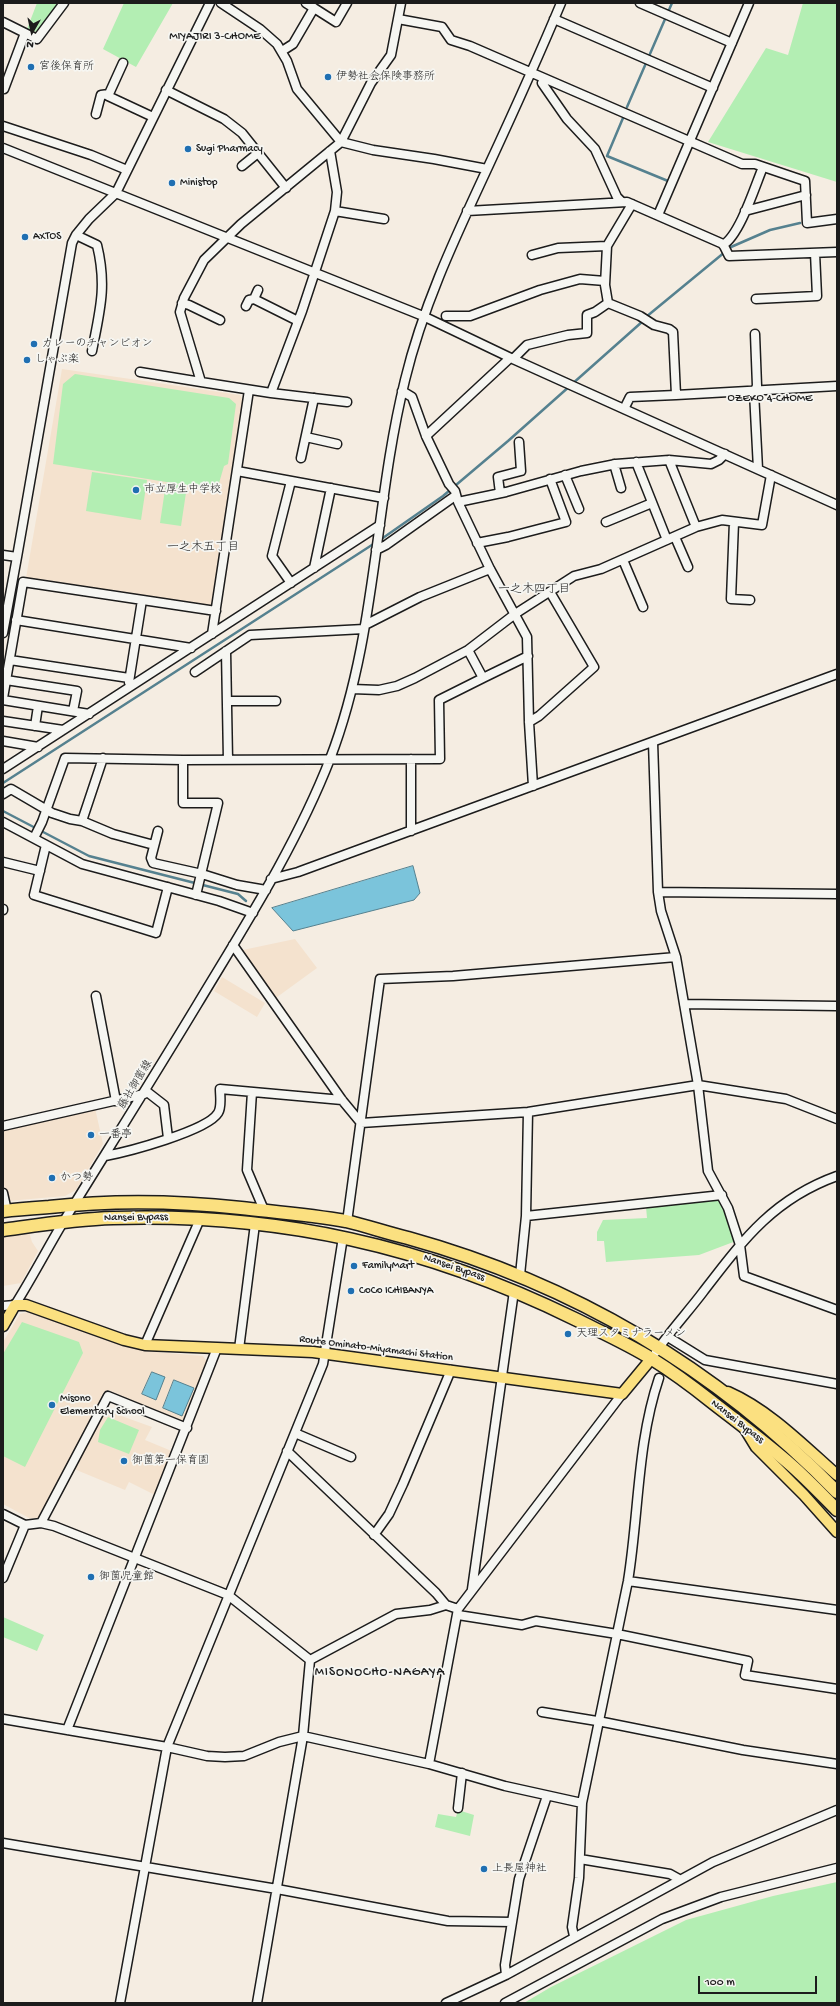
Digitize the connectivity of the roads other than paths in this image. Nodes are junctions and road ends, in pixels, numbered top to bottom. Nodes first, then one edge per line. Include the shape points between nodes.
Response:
1 (64, 3) edge
2 (210, 3) edge
3 (221, 3) edge
4 (306, 3) edge
5 (347, 3) edge
6 (401, 3) edge
7 (561, 3) edge
8 (640, 3) edge
9 (749, 3) edge
10 (314, 8) junction
11 (398, 19) junction
12 (554, 19) junction
13 (3, 22) edge
14 (25, 33) junction
15 (732, 43) junction
16 (282, 51) junction
17 (123, 63) dead end
18 (531, 73) junction
19 (544, 78) junction
20 (3, 88) edge
21 (713, 88) junction
22 (166, 90) junction
23 (109, 94) junction
24 (96, 114) dead end
25 (153, 117) junction
26 (3, 126) edge
27 (341, 142) junction
28 (689, 142) junction
29 (3, 148) edge
30 (330, 151) junction
31 (258, 153) junction
32 (242, 166) dead end
33 (763, 167) junction
34 (127, 170) junction
35 (487, 170) junction
36 (286, 188) junction
37 (116, 193) junction
38 (806, 196) junction
39 (622, 202) junction
40 (632, 204) junction
41 (335, 211) junction
42 (467, 211) junction
43 (744, 211) junction
44 (658, 215) junction
45 (384, 219) dead end
46 (837, 219) edge
47 (76, 235) junction
48 (227, 237) junction
49 (607, 246) junction
50 (723, 246) junction
51 (837, 252) edge
52 (815, 253) junction
53 (532, 255) dead end
54 (314, 273) junction
55 (606, 281) junction
56 (258, 290) dead end
57 (254, 298) junction
58 (756, 299) dead end
59 (182, 304) junction
60 (608, 304) junction
61 (246, 306) dead end
62 (423, 316) junction
63 (446, 316) dead end
64 (220, 320) dead end
65 (298, 321) junction
66 (755, 334) dead end
67 (92, 351) dead end
68 (512, 358) junction
69 (140, 372) dead end
70 (201, 382) junction
71 (837, 386) edge
72 (249, 390) junction
73 (402, 391) junction
74 (754, 392) junction
75 (271, 393) junction
76 (676, 395) junction
77 (314, 398) junction
78 (347, 402) dead end
79 (624, 410) junction
80 (426, 436) junction
81 (306, 437) junction
82 (519, 442) dead end
83 (337, 444) dead end
84 (725, 454) junction
85 (301, 458) dead end
86 (669, 460) junction
87 (636, 462) junction
88 (614, 464) junction
89 (758, 469) junction
90 (238, 471) junction
91 (565, 475) junction
92 (771, 475) junction
93 (550, 479) junction
94 (290, 481) junction
95 (331, 488) junction
96 (621, 488) dead end
97 (500, 493) junction
98 (456, 496) junction
99 (384, 498) junction
100 (652, 503) junction
101 (837, 505) edge
102 (579, 509) dead end
103 (606, 522) dead end
104 (734, 522) junction
105 (696, 527) junction
106 (379, 529) junction
107 (671, 538) junction
108 (477, 543) junction
109 (376, 549) junction
110 (3, 555) edge
111 (17, 558) junction
112 (623, 560) junction
113 (688, 567) dead end
114 (314, 568) junction
115 (490, 569) junction
116 (291, 583) junction
117 (550, 592) junction
118 (142, 600) junction
119 (750, 600) dead end
120 (642, 607) dead end
121 (216, 611) junction
122 (515, 614) junction
123 (16, 620) junction
124 (365, 627) junction
125 (3, 633) edge
126 (212, 634) junction
127 (136, 639) junction
128 (191, 648) junction
129 (468, 650) junction
130 (226, 651) junction
131 (528, 656) junction
132 (10, 660) junction
133 (195, 672) dead end
134 (837, 674) edge
135 (129, 678) junction
136 (484, 678) junction
137 (6, 680) junction
138 (128, 689) junction
139 (352, 689) junction
140 (3, 699) edge
141 (276, 700) dead end
142 (227, 701) junction
143 (38, 706) junction
144 (73, 711) junction
145 (89, 714) junction
146 (3, 721) edge
147 (529, 722) junction
148 (35, 726) junction
149 (63, 730) junction
150 (3, 741) edge
151 (653, 742) junction
152 (38, 747) junction
153 (103, 758) junction
154 (330, 759) junction
155 (411, 759) junction
156 (183, 760) junction
157 (228, 760) junction
158 (3, 769) edge
159 (533, 786) junction
160 (3, 794) edge
161 (46, 809) junction
162 (82, 821) junction
163 (3, 822) edge
164 (158, 831) dead end
165 (411, 831) junction
166 (35, 835) junction
167 (46, 845) junction
168 (154, 845) junction
169 (3, 862) edge
170 (40, 871) junction
171 (201, 876) junction
172 (271, 879) junction
173 (168, 887) junction
174 (266, 890) junction
175 (658, 892) junction
176 (196, 893) junction
177 (837, 894) edge
178 (254, 913) junction
179 (233, 945) junction
180 (676, 957) junction
181 (96, 996) dead end
182 (684, 1004) junction
183 (837, 1006) edge
184 (698, 1085) junction
185 (252, 1092) junction
186 (145, 1093) junction
187 (342, 1100) junction
188 (116, 1101) junction
189 (528, 1112) junction
190 (837, 1119) edge
191 (361, 1123) junction
192 (3, 1126) edge
193 (168, 1138) junction
194 (105, 1156) junction
195 (837, 1176) edge
196 (3, 1193) edge
197 (722, 1195) junction
198 (76, 1204) junction
199 (264, 1210) junction
200 (5, 1211) edge
201 (526, 1216) junction
202 (200, 1219) junction
203 (63, 1222) junction
204 (347, 1222) junction
205 (255, 1224) junction
206 (3, 1230) edge
207 (343, 1237) junction
208 (740, 1245) junction
209 (520, 1275) junction
210 (514, 1291) junction
211 (15, 1305) junction
212 (3, 1306) edge
213 (837, 1310) edge
214 (3, 1326) edge
215 (668, 1337) junction
216 (145, 1345) junction
217 (659, 1347) junction
218 (217, 1348) junction
219 (239, 1349) junction
220 (325, 1353) junction
221 (651, 1359) junction
222 (451, 1370) junction
223 (502, 1378) junction
224 (659, 1378) dead end
225 (837, 1384) edge
226 (719, 1388) junction
227 (622, 1394) junction
228 (742, 1425) junction
229 (187, 1428) junction
230 (295, 1433) junction
231 (287, 1451) junction
232 (351, 1457) dead end
233 (837, 1475) edge
234 (837, 1492) edge
235 (837, 1510) edge
236 (3, 1514) edge
237 (41, 1523) junction
238 (24, 1525) junction
239 (837, 1532) edge
240 (374, 1534) junction
241 (136, 1558) junction
242 (3, 1578) edge
243 (628, 1581) junction
244 (472, 1590) junction
245 (228, 1595) junction
246 (446, 1605) junction
247 (837, 1610) edge
248 (458, 1612) junction
249 (617, 1634) junction
250 (310, 1660) junction
251 (837, 1689) edge
252 (542, 1712) dead end
253 (3, 1719) edge
254 (599, 1721) junction
255 (67, 1730) junction
256 (303, 1736) junction
257 (167, 1747) junction
258 (429, 1764) junction
259 (837, 1764) edge
260 (462, 1773) junction
261 (547, 1796) junction
262 (582, 1803) junction
263 (458, 1808) dead end
264 (837, 1810) edge
265 (3, 1843) edge
266 (580, 1859) junction
267 (145, 1867) junction
268 (837, 1868) edge
269 (679, 1879) junction
270 (277, 1890) junction
271 (512, 1922) junction
272 (574, 1936) junction
273 (506, 1975) junction
274 (120, 2003) edge
275 (257, 2003) edge
276 (446, 2003) edge
277 (505, 2003) edge

1 - 14 street via 37,39
2 - 22 street
3 - 16 street via 260,29
4 - 10 street
5 - 10 street via 336,22
6 - 11 street
7 - 12 street, 藤社御薗線
8 - 15 street
9 - 15 street
10 - 16 street via 292,44
11 - 18 street via 442,27 451,40
11 - 27 street via 391,55 371,83
12 - 18 street, 藤社御薗線
12 - 21 street
13 - 14 street
14 - 20 street
15 - 21 street
16 - 27 street via 297,89
17 - 23 street
18 - 19 street
18 - 35 street, 藤社御薗線
19 - 28 street
19 - 39 street via 542,84 553,100 595,149 617,197
21 - 28 street
22 - 25 street
22 - 31 street via 224,119 242,133
23 - 24 street via 101,95
23 - 25 street via 108,96
25 - 34 street
26 - 34 street
27 - 30 street
27 - 35 street via 366,149
28 - 33 street via 742,164
28 - 44 street
29 - 37 street
30 - 36 street
30 - 41 street via 337,192
31 - 32 street
31 - 36 street
33 - 38 street via 805,181
33 - 43 street
34 - 37 street
35 - 42 street, 藤社御薗線
36 - 48 street
37 - 47 street
37 - 48 street
38 - 43 street
38 - 46 street via 807,223
39 - 40 street
39 - 42 street
40 - 44 street
40 - 49 street
41 - 45 street
41 - 54 street
42 - 62 street, 藤社御薗線
43 - 50 street via 736,231
44 - 50 street
47 - 67 street via 97,245 102,266 103,296
47 - 111 street via 71,250
48 - 54 street
48 - 59 street via 204,260
49 - 53 street via 558,248
49 - 55 street
50 - 52 street via 729,256
51 - 52 street
52 - 58 street via 817,296
54 - 62 street
54 - 65 street
55 - 60 street
55 - 63 street via 580,279 540,290 470,316
56 - 57 street
57 - 61 street via 249,300
57 - 65 street
59 - 64 street
59 - 70 street via 181,319
60 - 68 street via 587,315 587,333 527,345
60 - 76 street via 673,332
62 - 68 street
62 - 73 street, 藤社御薗線
65 - 75 street
66 - 74 street via 757,386
68 - 79 street
68 - 80 street
69 - 70 street
70 - 72 street
71 - 74 street
72 - 75 street
72 - 90 street
73 - 80 street via 412,397
73 - 99 street, 藤社御薗線
74 - 76 street
74 - 89 street
75 - 77 street
76 - 79 street via 630,397
77 - 78 street
77 - 81 street
79 - 84 street
80 - 98 street
81 - 83 street
81 - 85 street
82 - 97 street via 521,472 498,477
84 - 86 street via 711,464
84 - 89 street
86 - 87 street
86 - 105 street
87 - 88 street
87 - 100 street
88 - 91 street
88 - 96 street
89 - 92 street
90 - 94 street
90 - 121 street
91 - 93 street
91 - 102 street
92 - 101 street
92 - 104 street via 762,525
93 - 97 street
93 - 108 street via 566,522
94 - 95 street
94 - 116 street via 272,556
95 - 99 street
95 - 114 street
97 - 98 street
98 - 108 street
98 - 109 street via 386,545
99 - 106 street, 藤社御薗線
100 - 103 street
100 - 107 street
104 - 105 street via 717,520
104 - 119 street via 731,599
105 - 107 street
106 - 109 street, 藤社御薗線
106 - 114 street
107 - 112 street
107 - 113 street
108 - 115 street
109 - 124 street, 藤社御薗線
110 - 111 street
111 - 125 street
112 - 117 street via 574,576
112 - 120 street
114 - 116 street
115 - 122 street
115 - 124 street via 420,597
116 - 126 street
117 - 122 street
117 - 147 street via 594,667
118 - 121 street
118 - 123 street via 23,582
118 - 127 street
121 - 126 street
122 - 129 street
122 - 131 street via 527,637
123 - 127 street
123 - 132 street
124 - 130 street via 250,635
124 - 139 street, 藤社御薗線
126 - 128 street
127 - 128 street
127 - 135 street
128 - 138 street
129 - 136 street
129 - 139 street via 397,686 379,690
130 - 133 street
130 - 142 street
131 - 136 street
131 - 147 street
132 - 135 street
132 - 137 street
134 - 151 street
135 - 138 street
136 - 155 street via 439,700 440,758
137 - 140 street
137 - 144 street via 76,691
138 - 145 street
139 - 154 street, 藤社御薗線
140 - 143 street
141 - 142 street
142 - 157 street
143 - 144 street
143 - 148 street
144 - 145 street
145 - 149 street
146 - 148 street
147 - 159 street
148 - 149 street
149 - 152 street
150 - 152 street
151 - 159 street
151 - 175 street
152 - 158 street
153 - 156 street
153 - 161 street via 65,758
153 - 162 street
154 - 155 street
154 - 157 street
154 - 172 street, 藤社御薗線
155 - 165 street
156 - 157 street
156 - 171 street via 183,803 218,803
159 - 165 street
160 - 161 street via 11,789
161 - 162 street via 70,820
161 - 166 street
162 - 168 street via 113,834
163 - 166 street
164 - 168 street
165 - 172 street via 298,872
166 - 167 street
167 - 170 street
167 - 173 street via 82,864
168 - 171 street via 151,858 154,863
169 - 170 street
170 - 173 street via 34,895 156,933
171 - 174 street
171 - 176 street
172 - 174 street, 藤社御薗線
173 - 176 street
174 - 178 street, 藤社御薗線
175 - 177 street
175 - 180 street
176 - 178 street
178 - 179 street, 藤社御薗線
179 - 186 street, 藤社御薗線
179 - 187 street
180 - 182 street
180 - 191 street via 461,975 380,979
181 - 188 street
182 - 183 street
182 - 184 street
184 - 189 street
184 - 190 street via 786,1099
184 - 197 street via 708,1171
185 - 187 street
185 - 193 street via 220,1089 220,1111 216,1116 194,1129
185 - 199 street via 247,1170
186 - 188 street
186 - 193 street via 164,1105
186 - 194 street, 藤社御薗線
187 - 191 street
188 - 192 street
189 - 191 street
189 - 201 street
191 - 204 street
193 - 194 street via 130,1151
194 - 198 street, 藤社御薗線
195 - 208 street via 781,1204
196 - 200 street
197 - 201 street
197 - 208 street
198 - 199 highway, Nansei Bypass via 198,1203
198 - 200 highway, Nansei Bypass
198 - 203 street, 藤社御薗線
199 - 204 highway, Nansei Bypass
201 - 209 street
202 - 203 highway, Nansei Bypass via 110,1218
202 - 205 highway, Nansei Bypass
202 - 216 street
203 - 206 highway, Nansei Bypass
203 - 211 street, 藤社御薗線
204 - 209 highway, Nansei Bypass via 436,1247
205 - 207 highway, Nansei Bypass
205 - 219 street
207 - 210 highway, Nansei Bypass via 420,1256 480,1276
207 - 220 street
208 - 213 street via 744,1276
208 - 215 street
209 - 217 highway, Nansei Bypass via 592,1309
210 - 221 highway, Nansei Bypass via 586,1324
210 - 223 street
211 - 212 street
211 - 214 main road
211 - 216 main road, Route Ominato-Miyamachi Station via 26,1305
215 - 217 street
215 - 225 street via 705,1360
216 - 218 main road, Route Ominato-Miyamachi Station
217 - 221 street
217 - 226 highway, Nansei Bypass
218 - 219 main road, Route Ominato-Miyamachi Station
218 - 229 street
219 - 220 main road, Route Ominato-Miyamachi Station
220 - 222 main road, Route Ominato-Miyamachi Station
220 - 230 street
221 - 227 main road
221 - 228 highway, Nansei Bypass
222 - 223 main road, Route Ominato-Miyamachi Station
222 - 240 street via 389,1514
223 - 227 main road, Route Ominato-Miyamachi Station
223 - 244 street
224 - 243 street via 650,1406 643,1449 634,1547
226 - 233 main road via 744,1399 763,1412
226 - 234 highway, Nansei Bypass via 798,1454
227 - 244 street
228 - 235 highway, Nansei Bypass via 791,1466
228 - 239 main road via 756,1447
229 - 237 street via 108,1396
229 - 241 street
230 - 231 street
230 - 232 street
231 - 240 street
231 - 245 street
236 - 238 street
237 - 238 street
237 - 241 street
238 - 242 street
240 - 246 street
241 - 245 street
241 - 255 street
243 - 247 street
243 - 249 street
244 - 248 street
245 - 250 street
245 - 257 street
246 - 248 street
246 - 250 street via 430,1610 396,1614
248 - 249 street via 522,1625 536,1621
248 - 258 street
249 - 251 street via 748,1661 745,1675
249 - 254 street
250 - 256 street
252 - 254 street
253 - 255 street
254 - 259 street via 743,1750
254 - 262 street
255 - 257 street
256 - 257 street via 279,1742 244,1756 207,1756
256 - 258 street
256 - 270 street
257 - 267 street
258 - 260 street
260 - 261 street
260 - 263 street
261 - 262 street
261 - 271 street via 519,1879
262 - 266 street
264 - 269 street via 762,1840
265 - 267 street
266 - 269 street via 670,1874
266 - 272 street via 572,1927
267 - 270 street
267 - 274 street
268 - 277 street via 721,1897 662,1919
269 - 272 street
270 - 271 street via 448,1921
270 - 275 street
271 - 273 street via 505,1965
272 - 273 street
273 - 276 street

